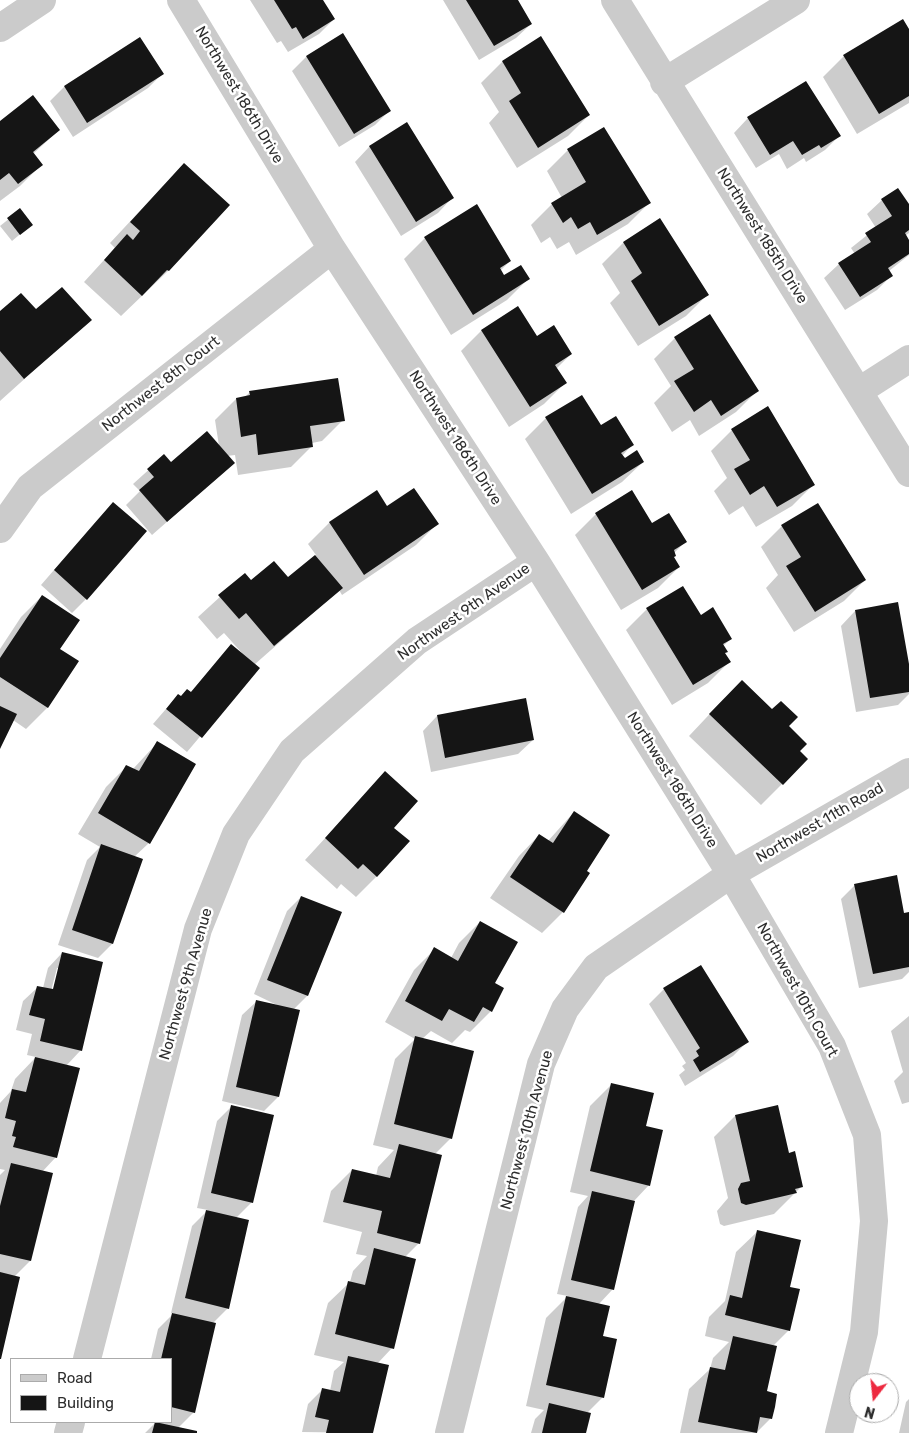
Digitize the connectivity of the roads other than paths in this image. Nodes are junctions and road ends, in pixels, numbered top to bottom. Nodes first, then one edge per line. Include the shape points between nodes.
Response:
1 (42, 0) edge
2 (181, 0) edge
3 (615, 0) edge
4 (796, 0) edge
5 (0, 28) edge
6 (664, 82) junction
7 (332, 249) junction
8 (909, 359) edge
9 (859, 391) junction
10 (909, 473) edge
11 (0, 528) edge
12 (536, 562) junction
13 (909, 772) edge
14 (731, 874) junction
15 (87, 1358) edge
16 (449, 1433) edge
17 (839, 1433) edge

1 - 5 street
2 - 7 street, Northwest 186th Drive
3 - 6 street, Northwest 185th Drive
4 - 6 street
6 - 9 street, Northwest 185th Drive
7 - 11 street, Northwest 8th Court via 30,487
7 - 12 street, Northwest 186th Drive
8 - 9 street
9 - 10 street, Northwest 185th Drive
12 - 14 street, Northwest 186th Drive
12 - 15 street, Northwest 9th Avenue via 417,641 292,750 236,834 198,928
13 - 14 street, Northwest 11th Road
14 - 16 street, Northwest 10th Avenue via 596,967 565,1009 541,1064
14 - 17 street, Northwest 10th Court via 832,1046 867,1136 874,1221 864,1332

